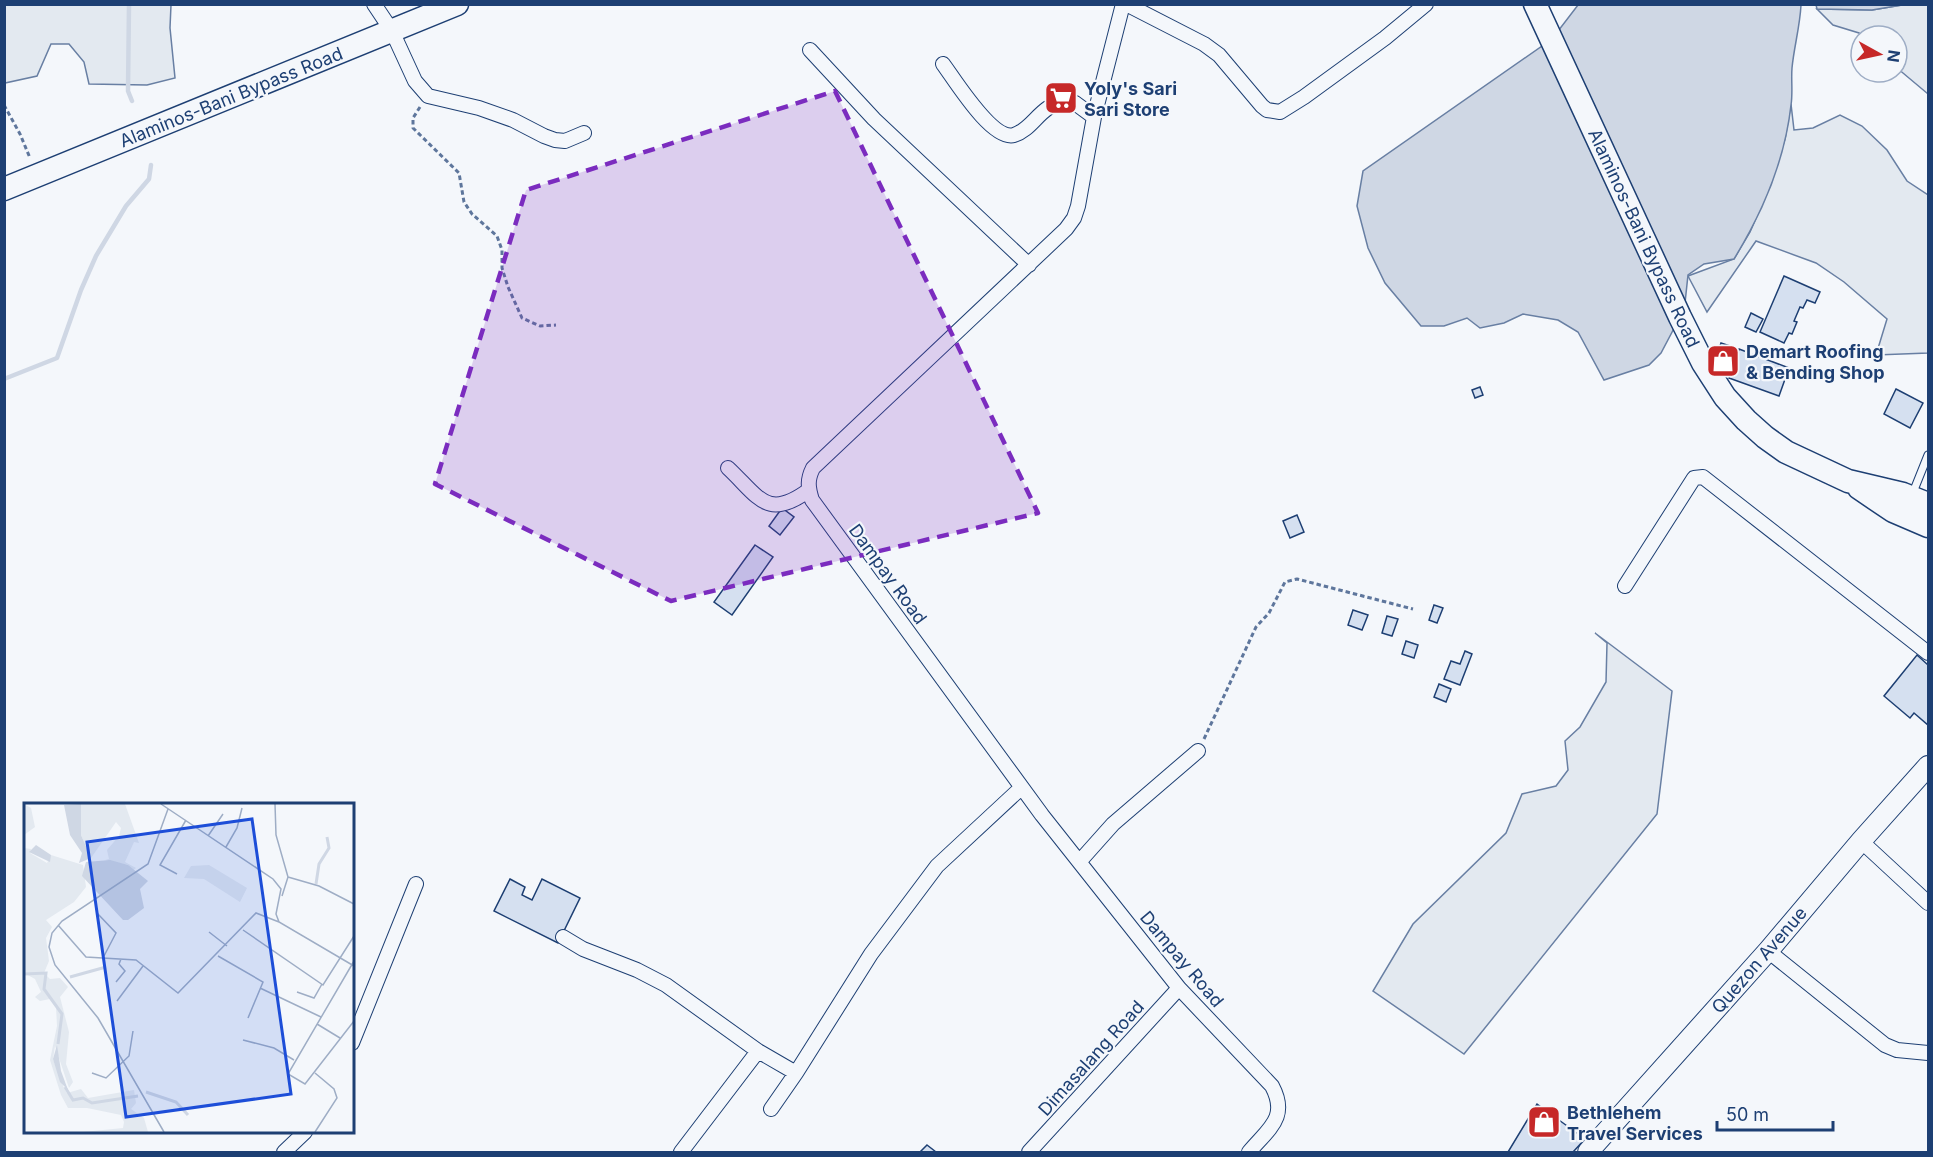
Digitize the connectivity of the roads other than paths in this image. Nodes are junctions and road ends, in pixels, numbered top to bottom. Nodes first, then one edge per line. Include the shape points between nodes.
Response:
1 (374, 4) edge
2 (457, 4) edge
3 (1124, 4) edge
4 (1426, 4) edge
5 (1535, 4) edge
6 (392, 31) junction
7 (810, 50) dead end
8 (943, 64) dead end
9 (1094, 117) junction
10 (584, 133) dead end
11 (4, 189) edge
12 (1029, 265) junction
13 (1929, 456) edge
14 (728, 468) dead end
15 (1848, 481) junction
16 (808, 490) junction
17 (1920, 501) edge
18 (1929, 526) edge
19 (1625, 586) dead end
20 (1929, 653) edge
21 (1198, 751) road end
22 (1929, 766) edge
23 (1021, 788) junction
24 (1861, 841) junction
25 (1080, 861) junction
26 (416, 884) dead end
27 (1929, 903) edge
28 (562, 937) dead end
29 (1768, 951) junction
30 (1179, 988) junction
31 (354, 1038) edge
32 (758, 1051) junction
33 (1929, 1053) edge
34 (796, 1073) junction
35 (771, 1109) dead end
36 (303, 1133) edge
37 (284, 1152) edge
38 (681, 1152) edge
39 (1029, 1152) edge
40 (1249, 1152) edge
41 (1588, 1152) edge

1 - 6 street
2 - 6 main road, Alaminos-Bani Bypass Road
3 - 4 street via 1204,44 1219,55 1262,106 1280,112
3 - 9 street
5 - 15 main road, Alaminos-Bani Bypass Road via 1680,317 1725,397 1746,420 1786,452
6 - 10 street via 416,81 428,96 479,108 555,140 565,141
6 - 11 main road, Alaminos-Bani Bypass Road
7 - 12 street via 874,119
8 - 9 street via 972,104 1005,135 1026,128 1047,109 1065,100
9 - 12 street via 1074,218
12 - 16 street via 813,468 807,479
13 - 17 lane
14 - 16 street via 769,505 795,500
15 - 17 main road, Alaminos-Bani Bypass Road
15 - 18 main road, Alaminos-Bani Bypass Road via 1893,511
16 - 23 street, Dampay Road
19 - 20 street via 1694,478 1703,477
21 - 25 street via 1113,824
22 - 24 main road, Quezon Avenue
23 - 25 street, Dampay Road
23 - 34 street via 937,866 871,954
24 - 27 street
24 - 29 main road, Quezon Avenue
25 - 30 street, Dampay Road
26 - 31 street
28 - 32 street via 666,985
29 - 33 street via 1885,1045
29 - 41 main road, Quezon Avenue
30 - 39 street, Dimasalang Road
30 - 40 street, Dampay Road via 1278,1097 1276,1119
32 - 34 street
32 - 38 street
34 - 35 street
36 - 37 street

